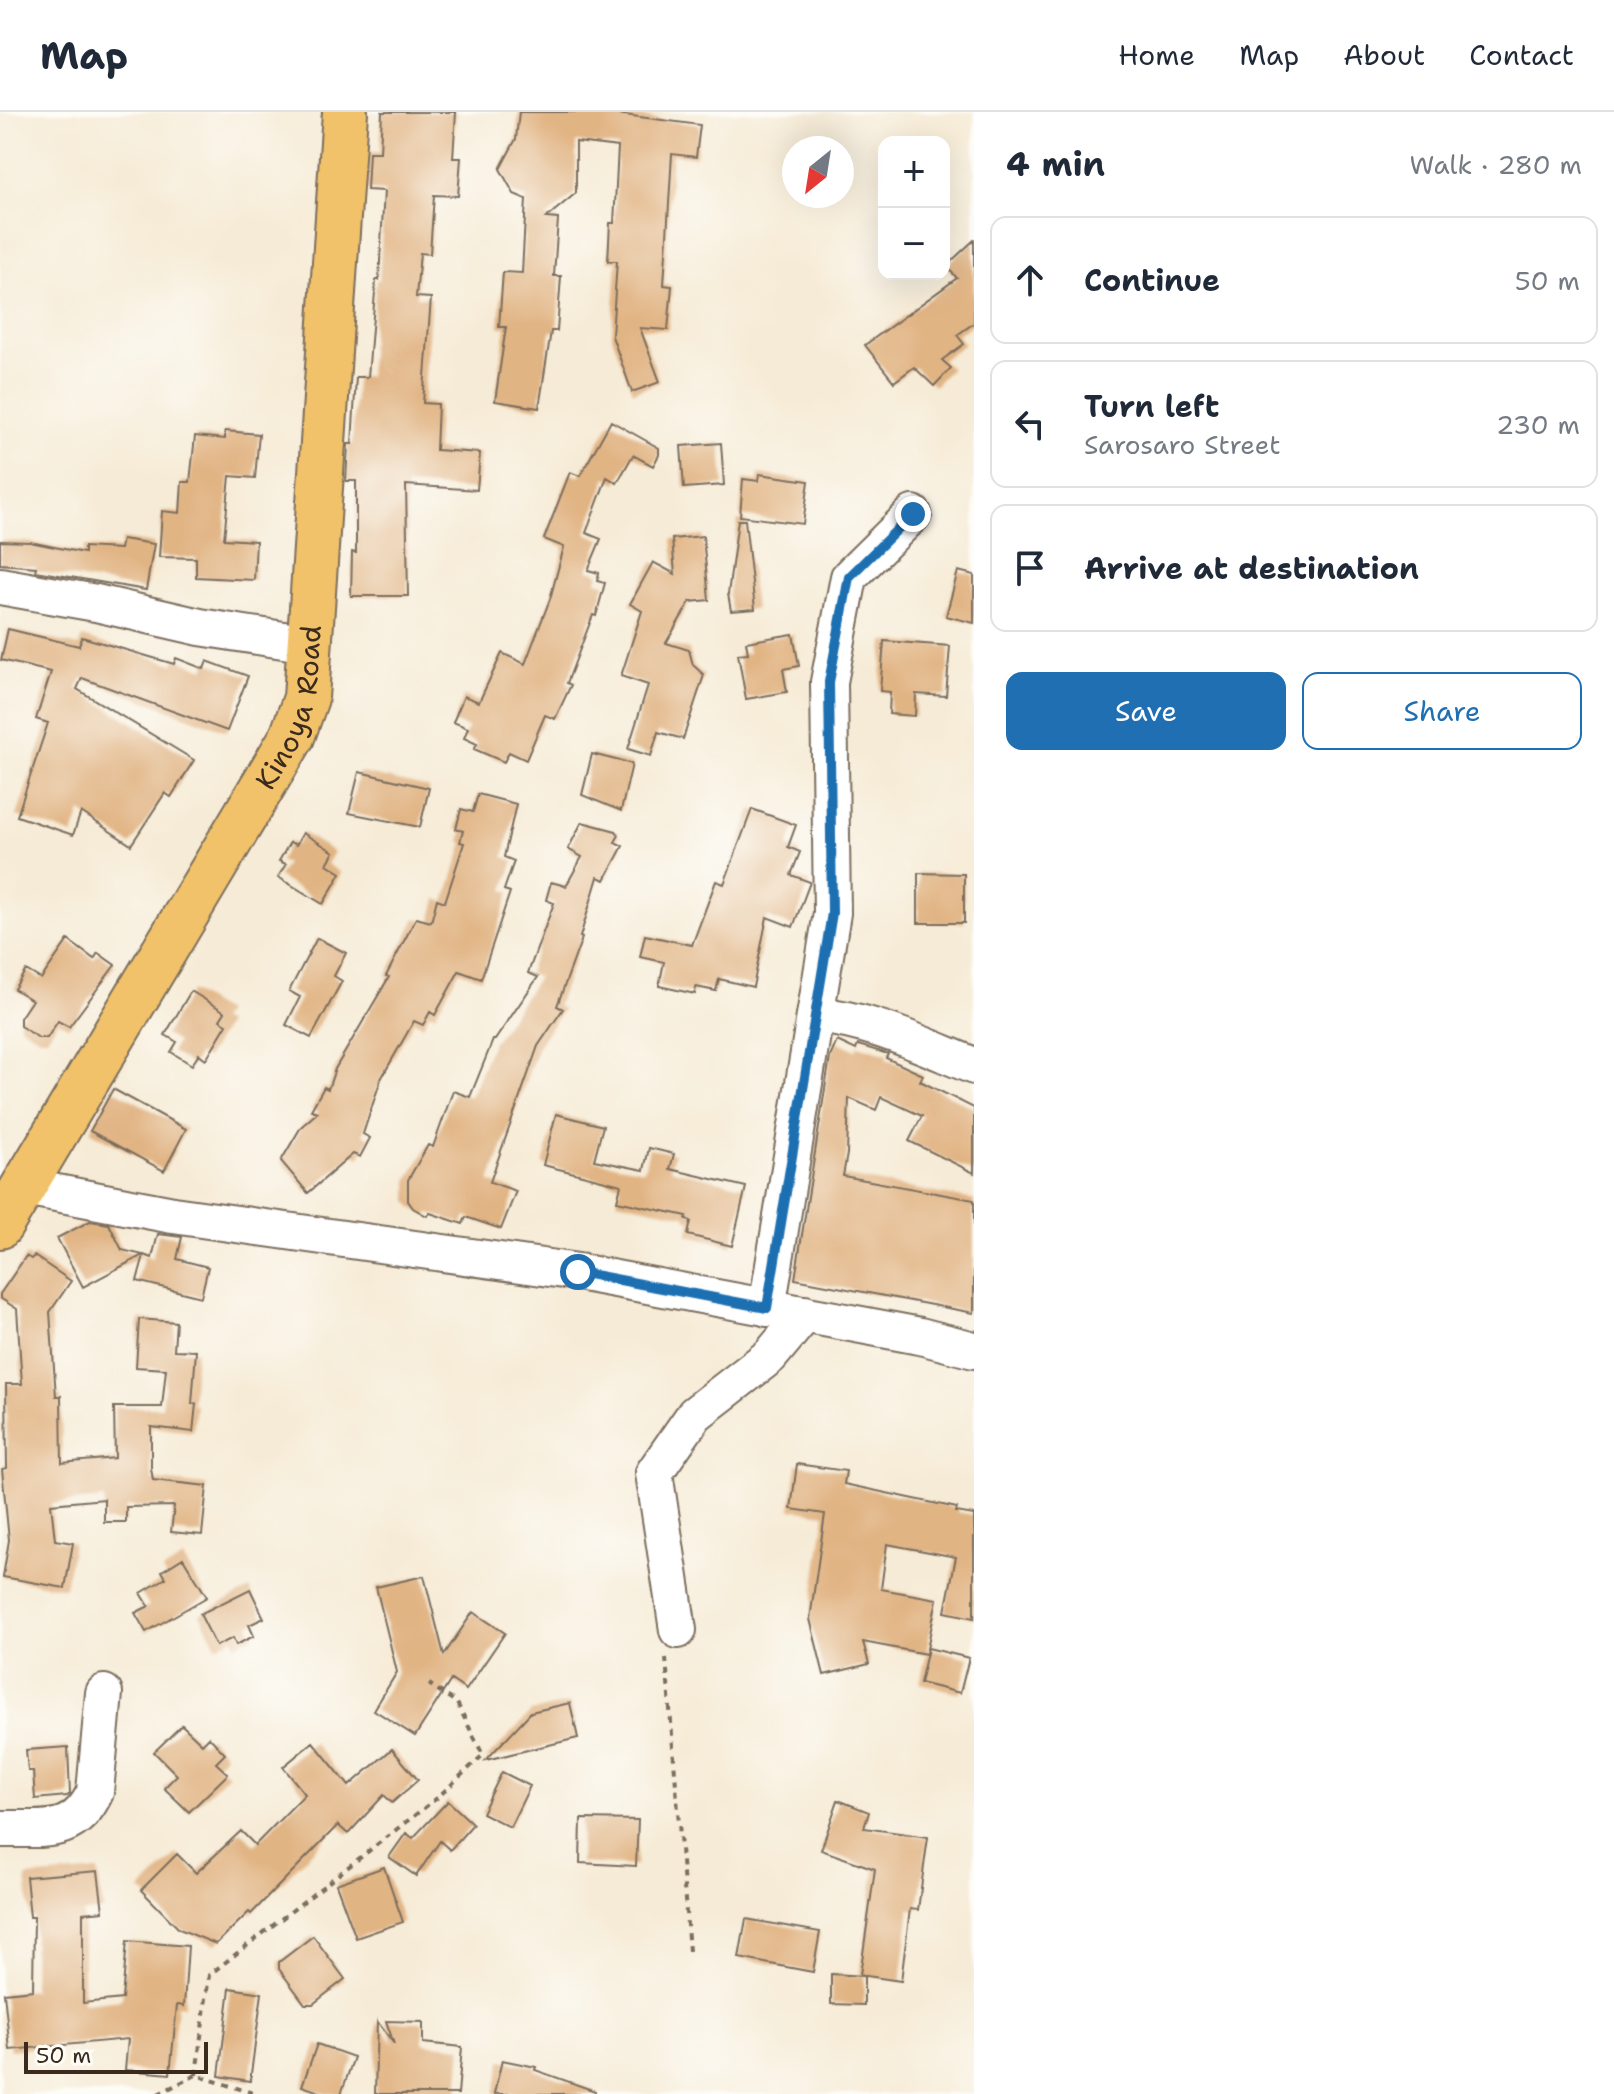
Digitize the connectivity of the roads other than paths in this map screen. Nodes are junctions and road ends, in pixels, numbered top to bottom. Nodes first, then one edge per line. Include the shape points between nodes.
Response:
1 (345, 112) edge
2 (913, 514) dead end
3 (0, 586) edge
4 (309, 644) junction
5 (815, 1015) junction
6 (974, 1066) edge
7 (25, 1187) junction
8 (0, 1226) edge
9 (767, 1308) junction
10 (805, 1314) junction
11 (974, 1350) edge
12 (678, 1630) road end
13 (104, 1693) dead end
14 (0, 1829) edge

1 - 4 main road, Kinoya Road
2 - 5 street via 849,577 829,682 832,913
3 - 4 street
4 - 7 main road, Kinoya Road via 306,698 292,737
5 - 6 street via 878,1028
5 - 9 street
7 - 8 main road, Kinoya Road
7 - 9 street via 173,1215 578,1272
9 - 10 street
10 - 11 street
10 - 12 street via 770,1356 695,1414 654,1473
13 - 14 street via 95,1792 88,1807 77,1820 58,1827

